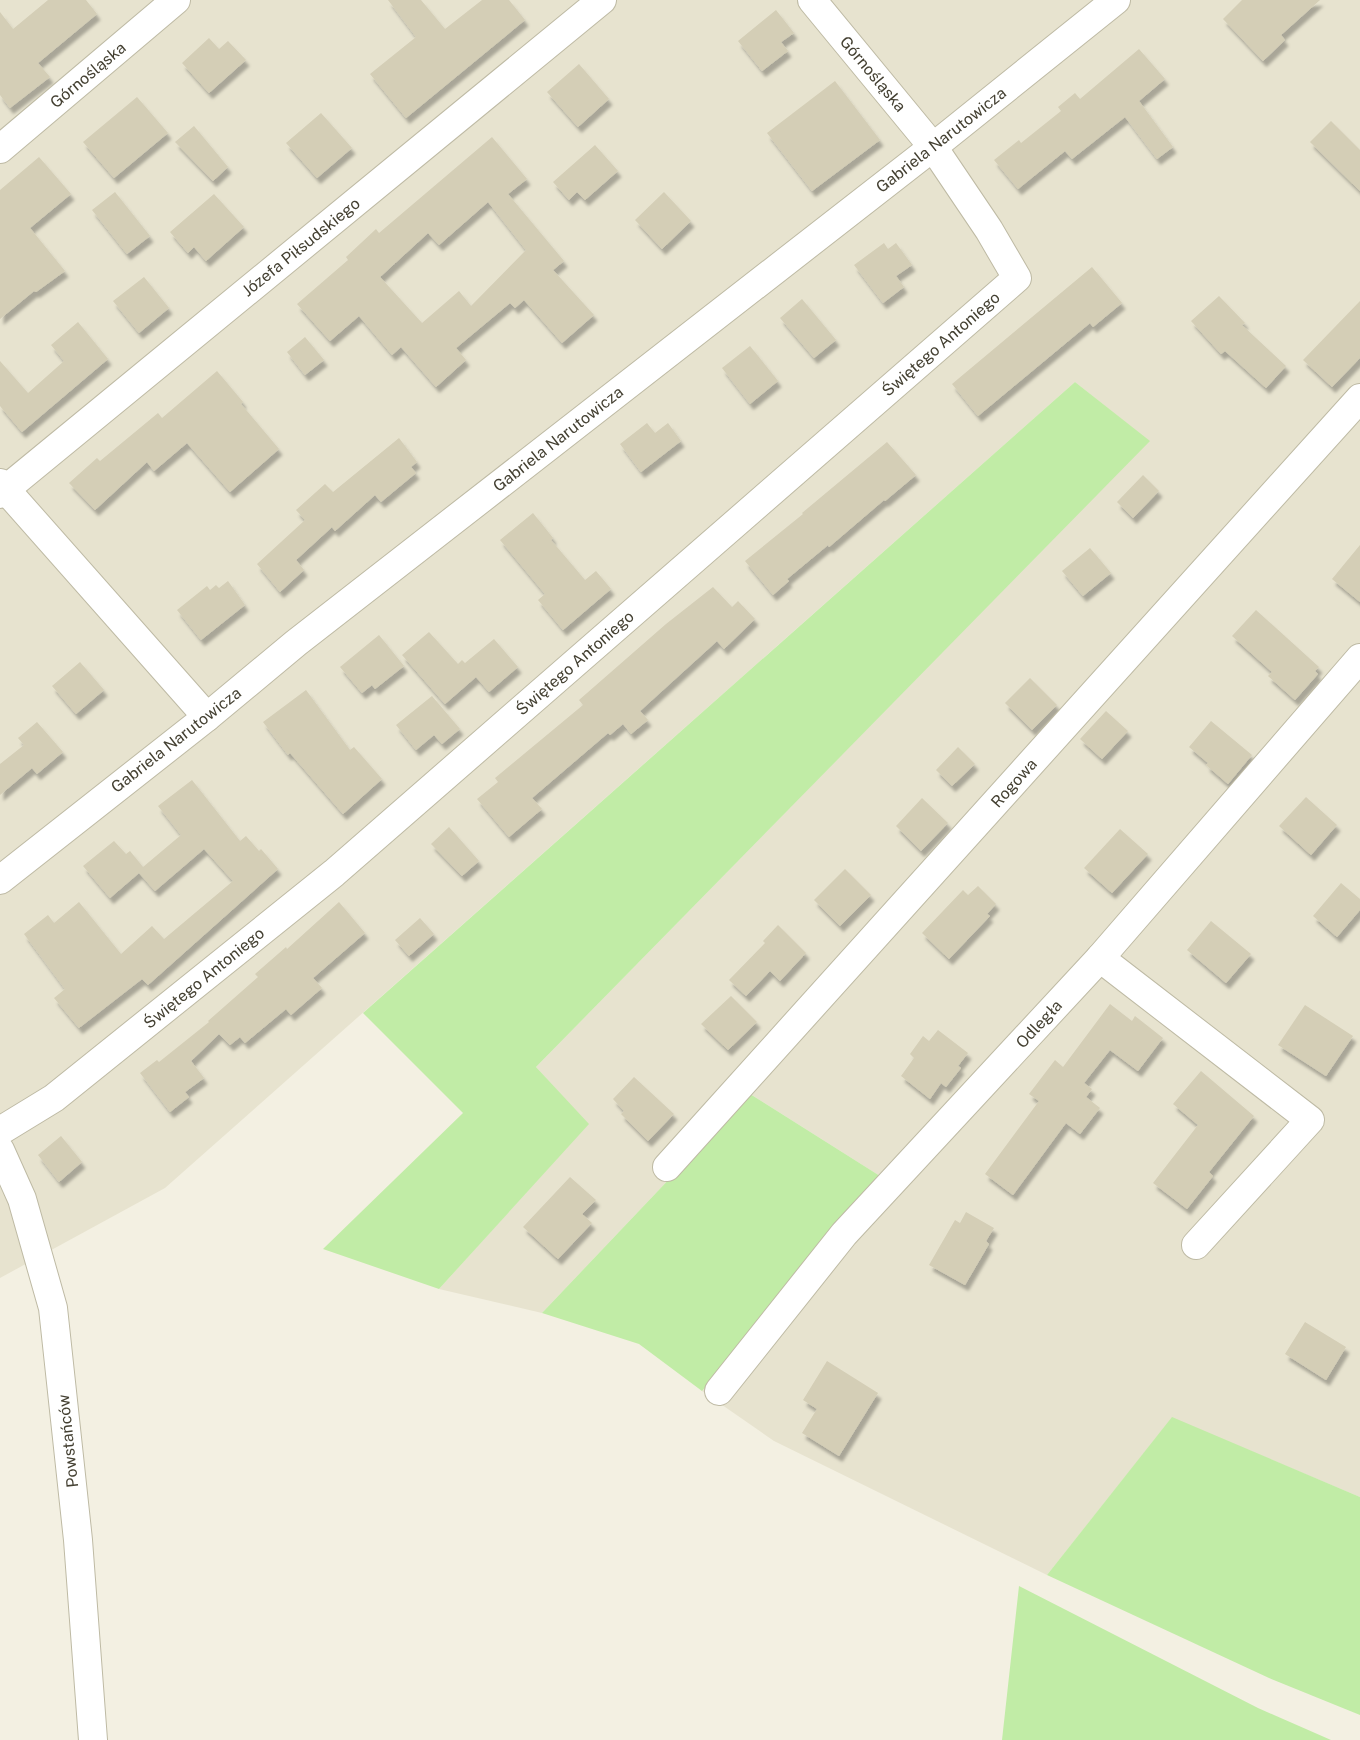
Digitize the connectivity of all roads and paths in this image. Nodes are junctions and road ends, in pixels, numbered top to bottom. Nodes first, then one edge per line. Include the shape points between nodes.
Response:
1 (176, 0) edge
2 (602, 0) edge
3 (812, 0) edge
4 (1116, 0) edge
5 (933, 147) junction
6 (0, 149) edge
7 (1360, 398) edge
8 (2, 489) edge
9 (1360, 658) edge
10 (207, 717) junction
11 (0, 880) edge
12 (1100, 958) junction
13 (0, 1131) edge
14 (0, 1150) edge
15 (667, 1167) dead end
16 (1196, 1245) dead end
17 (719, 1391) dead end
18 (93, 1740) edge

1 - 6 street, Górnośląska
2 - 8 street, Józefa Piłsudskiego
3 - 5 street, Górnośląska
4 - 5 street, Gabriela Narutowicza
5 - 10 street, Gabriela Narutowicza via 296,643
5 - 13 street, Świętego Antoniego via 1017,278 334,873 54,1098
7 - 15 street, Rogowa
8 - 10 street
9 - 12 street, Odległa
10 - 11 street, Gabriela Narutowicza
12 - 16 street via 1310,1120
12 - 17 street, Odległa via 844,1234
14 - 18 street, Powstańców via 22,1199 52,1308 78,1540

